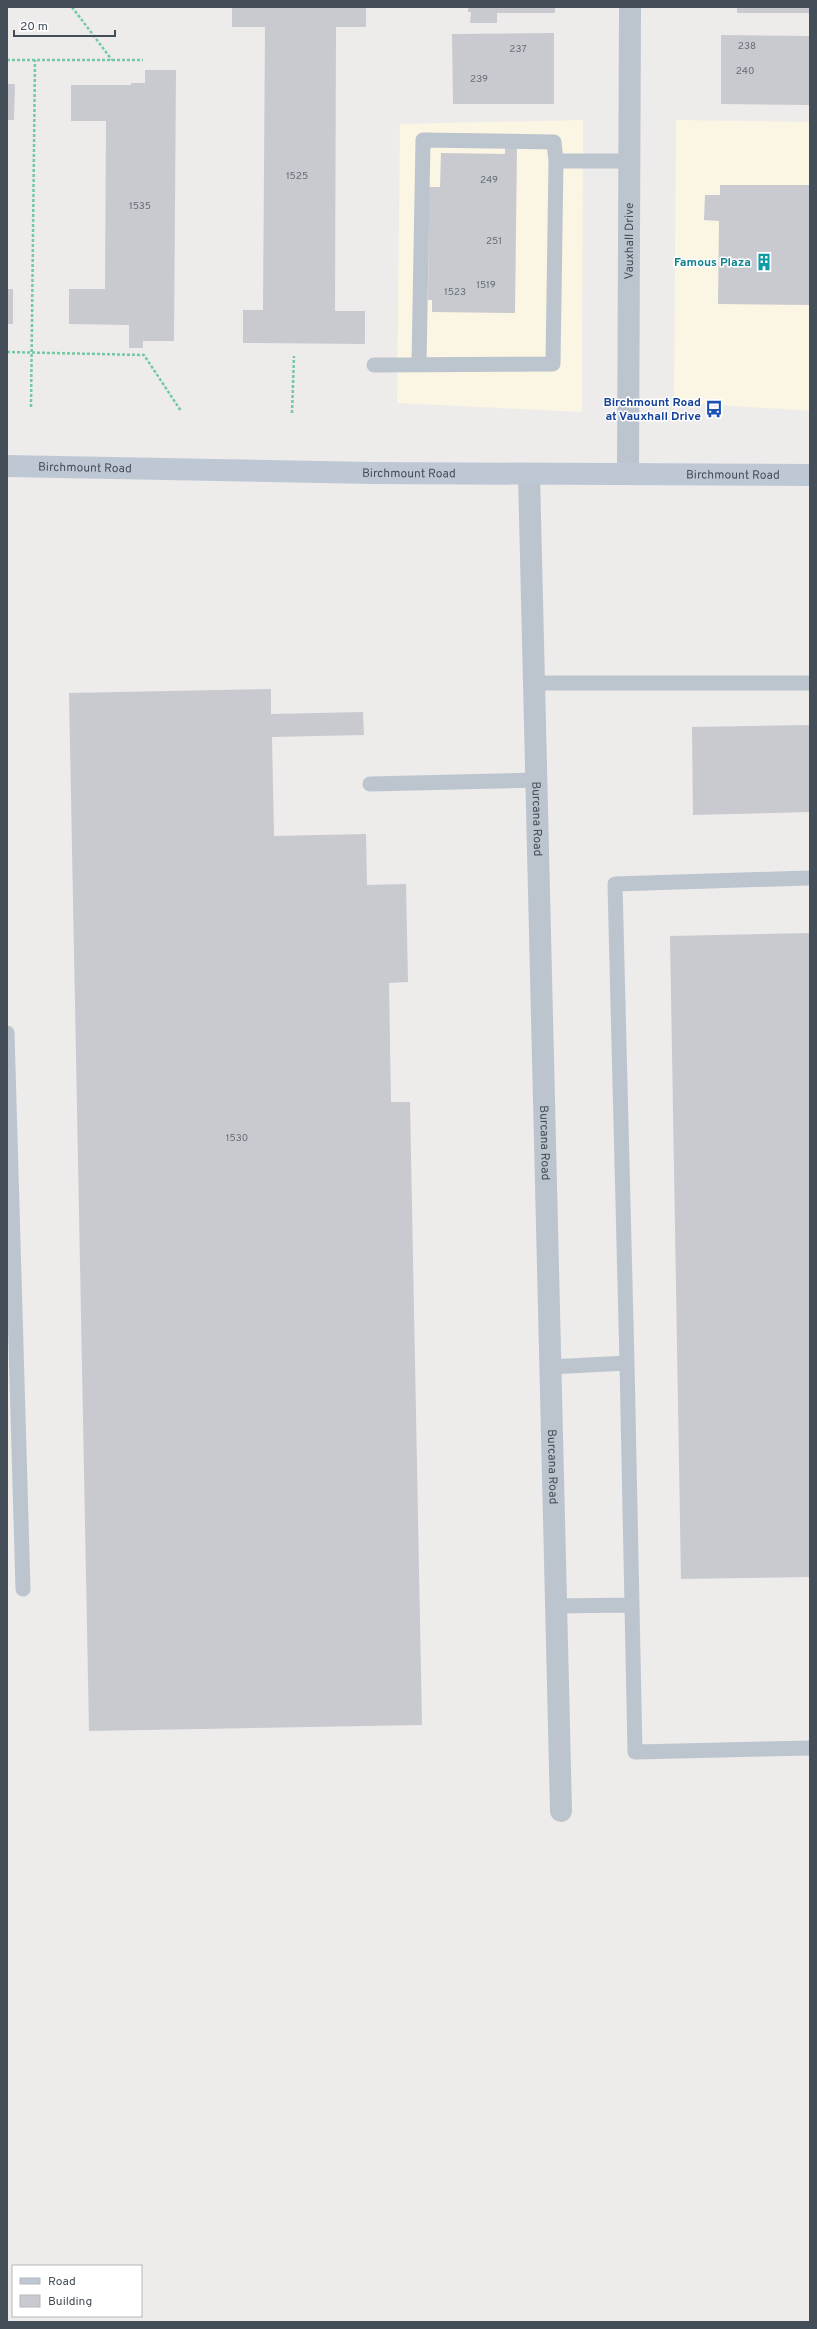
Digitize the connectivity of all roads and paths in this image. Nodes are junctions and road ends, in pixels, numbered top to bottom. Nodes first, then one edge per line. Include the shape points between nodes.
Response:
1 (72, 7) edge
2 (630, 7) edge
3 (7, 60) edge
4 (35, 60) junction
5 (112, 60) junction
6 (144, 60) dead end
7 (556, 161) junction
8 (629, 161) junction
9 (7, 352) edge
10 (32, 353) junction
11 (294, 356) dead end
12 (419, 364) junction
13 (374, 365) dead end
14 (31, 407) dead end
15 (181, 411) dead end
16 (292, 413) dead end
17 (7, 466) edge
18 (529, 474) junction
19 (628, 474) junction
20 (810, 475) edge
21 (534, 683) junction
22 (810, 683) edge
23 (537, 780) junction
24 (370, 784) dead end
25 (808, 878) dead end
26 (7, 1033) edge
27 (627, 1363) junction
28 (550, 1366) junction
29 (23, 1589) dead end
30 (632, 1605) junction
31 (556, 1606) junction
32 (810, 1748) edge
33 (561, 1811) dead end

1 - 5 path
2 - 8 street, Vauxhall Drive
3 - 4 path
4 - 5 path
4 - 10 path
5 - 6 path
7 - 8 lane
7 - 12 lane via 553,364
7 - 12 lane via 554,142 423,140
8 - 19 street, Vauxhall Drive
9 - 10 path
10 - 14 path
10 - 15 path via 144,355
11 - 16 path
12 - 13 lane
17 - 18 main road, Birchmount Road
18 - 19 main road, Birchmount Road
18 - 21 street, Burcana Road
19 - 20 main road, Birchmount Road
21 - 22 lane
21 - 23 street, Burcana Road
23 - 24 lane
23 - 28 street, Burcana Road
25 - 27 lane via 615,884
26 - 29 lane
27 - 28 lane
27 - 30 lane
28 - 31 street, Burcana Road
30 - 31 lane
30 - 32 lane via 634,1752
31 - 33 street, Burcana Road

